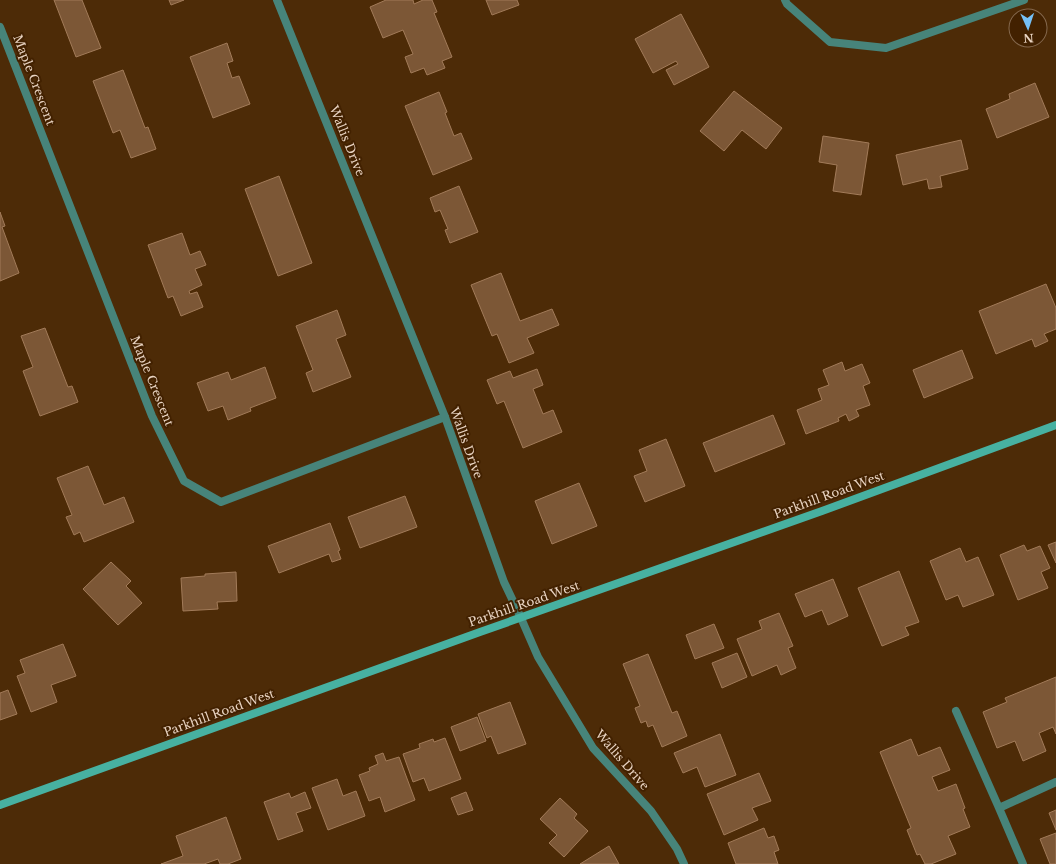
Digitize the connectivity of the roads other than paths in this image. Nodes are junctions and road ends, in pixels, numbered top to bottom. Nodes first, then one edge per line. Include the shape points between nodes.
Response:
1 (277, 0) edge
2 (785, 0) edge
3 (1024, 0) edge
4 (0, 27) edge
5 (445, 417) junction
6 (1056, 425) edge
7 (521, 618) junction
8 (956, 711) dead end
9 (1056, 782) edge
10 (0, 806) edge
11 (999, 808) junction
12 (684, 864) edge
13 (1023, 864) edge

1 - 5 street, Wallis Drive
2 - 3 street via 830,42 886,48
4 - 5 street, Maple Crescent via 152,416 184,481 221,502
5 - 7 street, Wallis Drive via 504,582
6 - 7 main road, Parkhill Road West
7 - 10 main road, Parkhill Road West
7 - 12 street, Wallis Drive via 538,657 592,748 651,811
8 - 11 street
9 - 11 street
11 - 13 street

